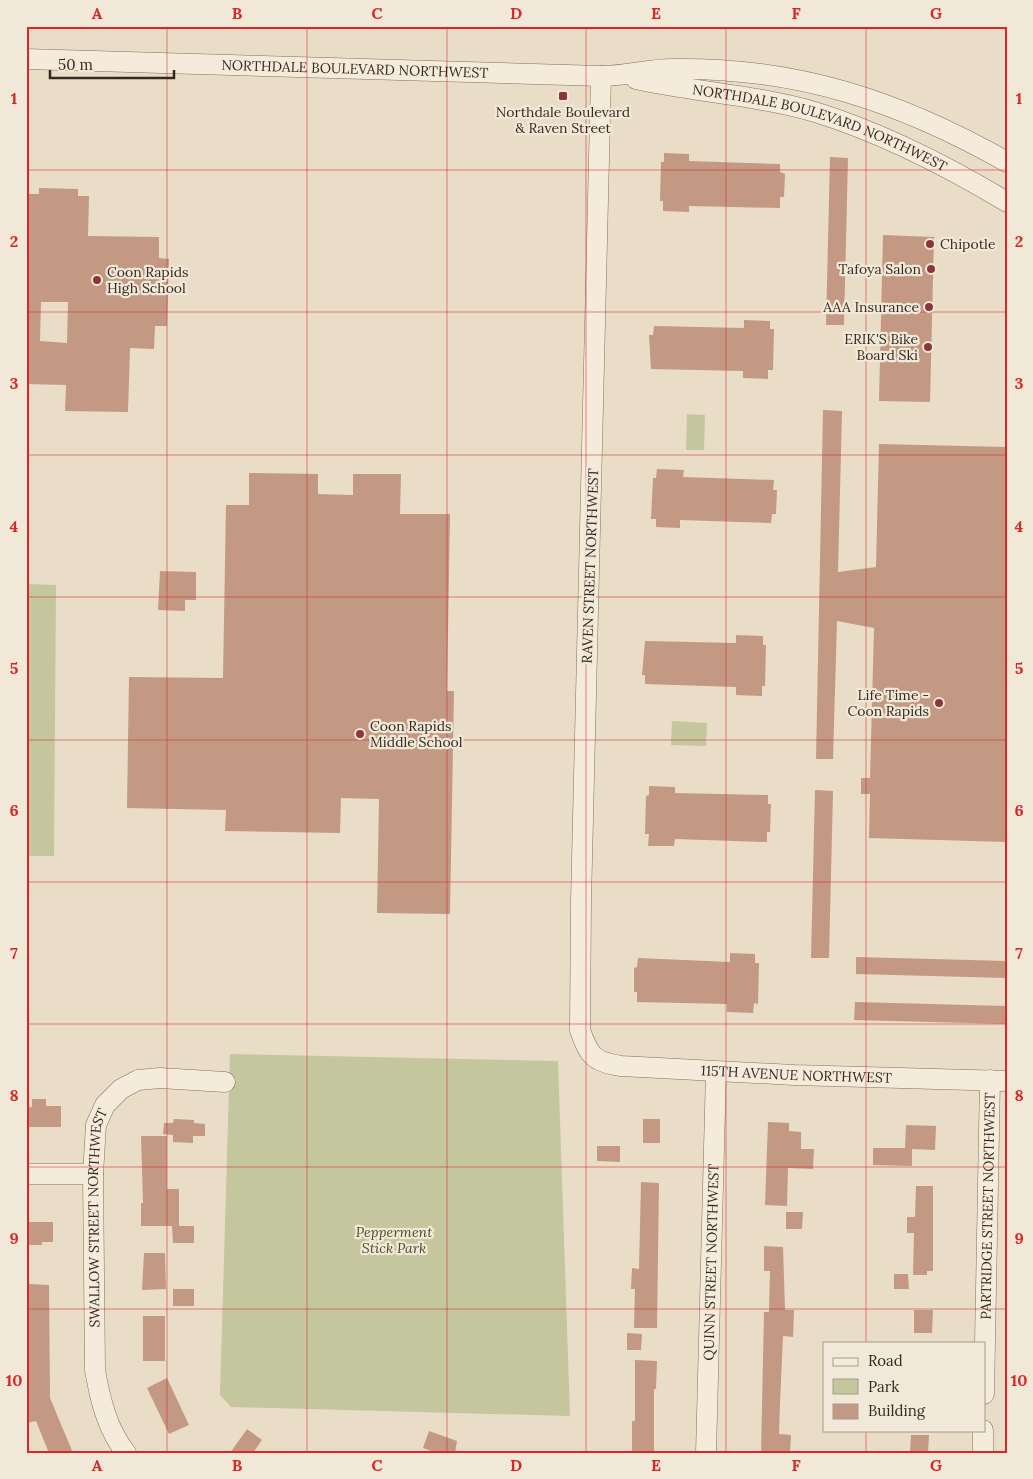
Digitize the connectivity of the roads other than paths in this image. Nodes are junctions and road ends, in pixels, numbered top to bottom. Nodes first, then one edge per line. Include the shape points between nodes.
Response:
1 (26, 59) edge
2 (601, 76) junction
3 (624, 76) junction
4 (1007, 162) edge
5 (1007, 202) edge
6 (589, 1054) joint
7 (716, 1072) junction
8 (998, 1080) edge
9 (224, 1082) dead end
10 (26, 1174) edge
11 (93, 1174) junction
12 (986, 1349) edge
13 (983, 1432) edge
14 (126, 1453) edge
15 (706, 1453) edge
16 (983, 1453) edge

1 - 2 street, NORTHDALE BOULEVARD NORTHWEST
2 - 3 street, NORTHDALE BOULEVARD NORTHWEST
2 - 6 street, RAVEN STREET NORTHWEST via 581,910 580,1030
3 - 4 street, NORTHDALE BOULEVARD NORTHWEST via 670,69 708,69 788,77 916,115
3 - 5 street, NORTHDALE BOULEVARD NORTHWEST via 815,112 924,156
6 - 7 street, 115TH AVENUE NORTHWEST via 604,1064
7 - 8 street, 115TH AVENUE NORTHWEST
7 - 15 street, QUINN STREET NORTHWEST
8 - 12 street, PARTRIDGE STREET NORTHWEST
9 - 11 street, SWALLOW STREET NORTHWEST via 160,1078 138,1080 121,1089 105,1104 96,1125
10 - 11 street
11 - 14 street, SWALLOW STREET NORTHWEST via 95,1370 107,1419
13 - 16 street

